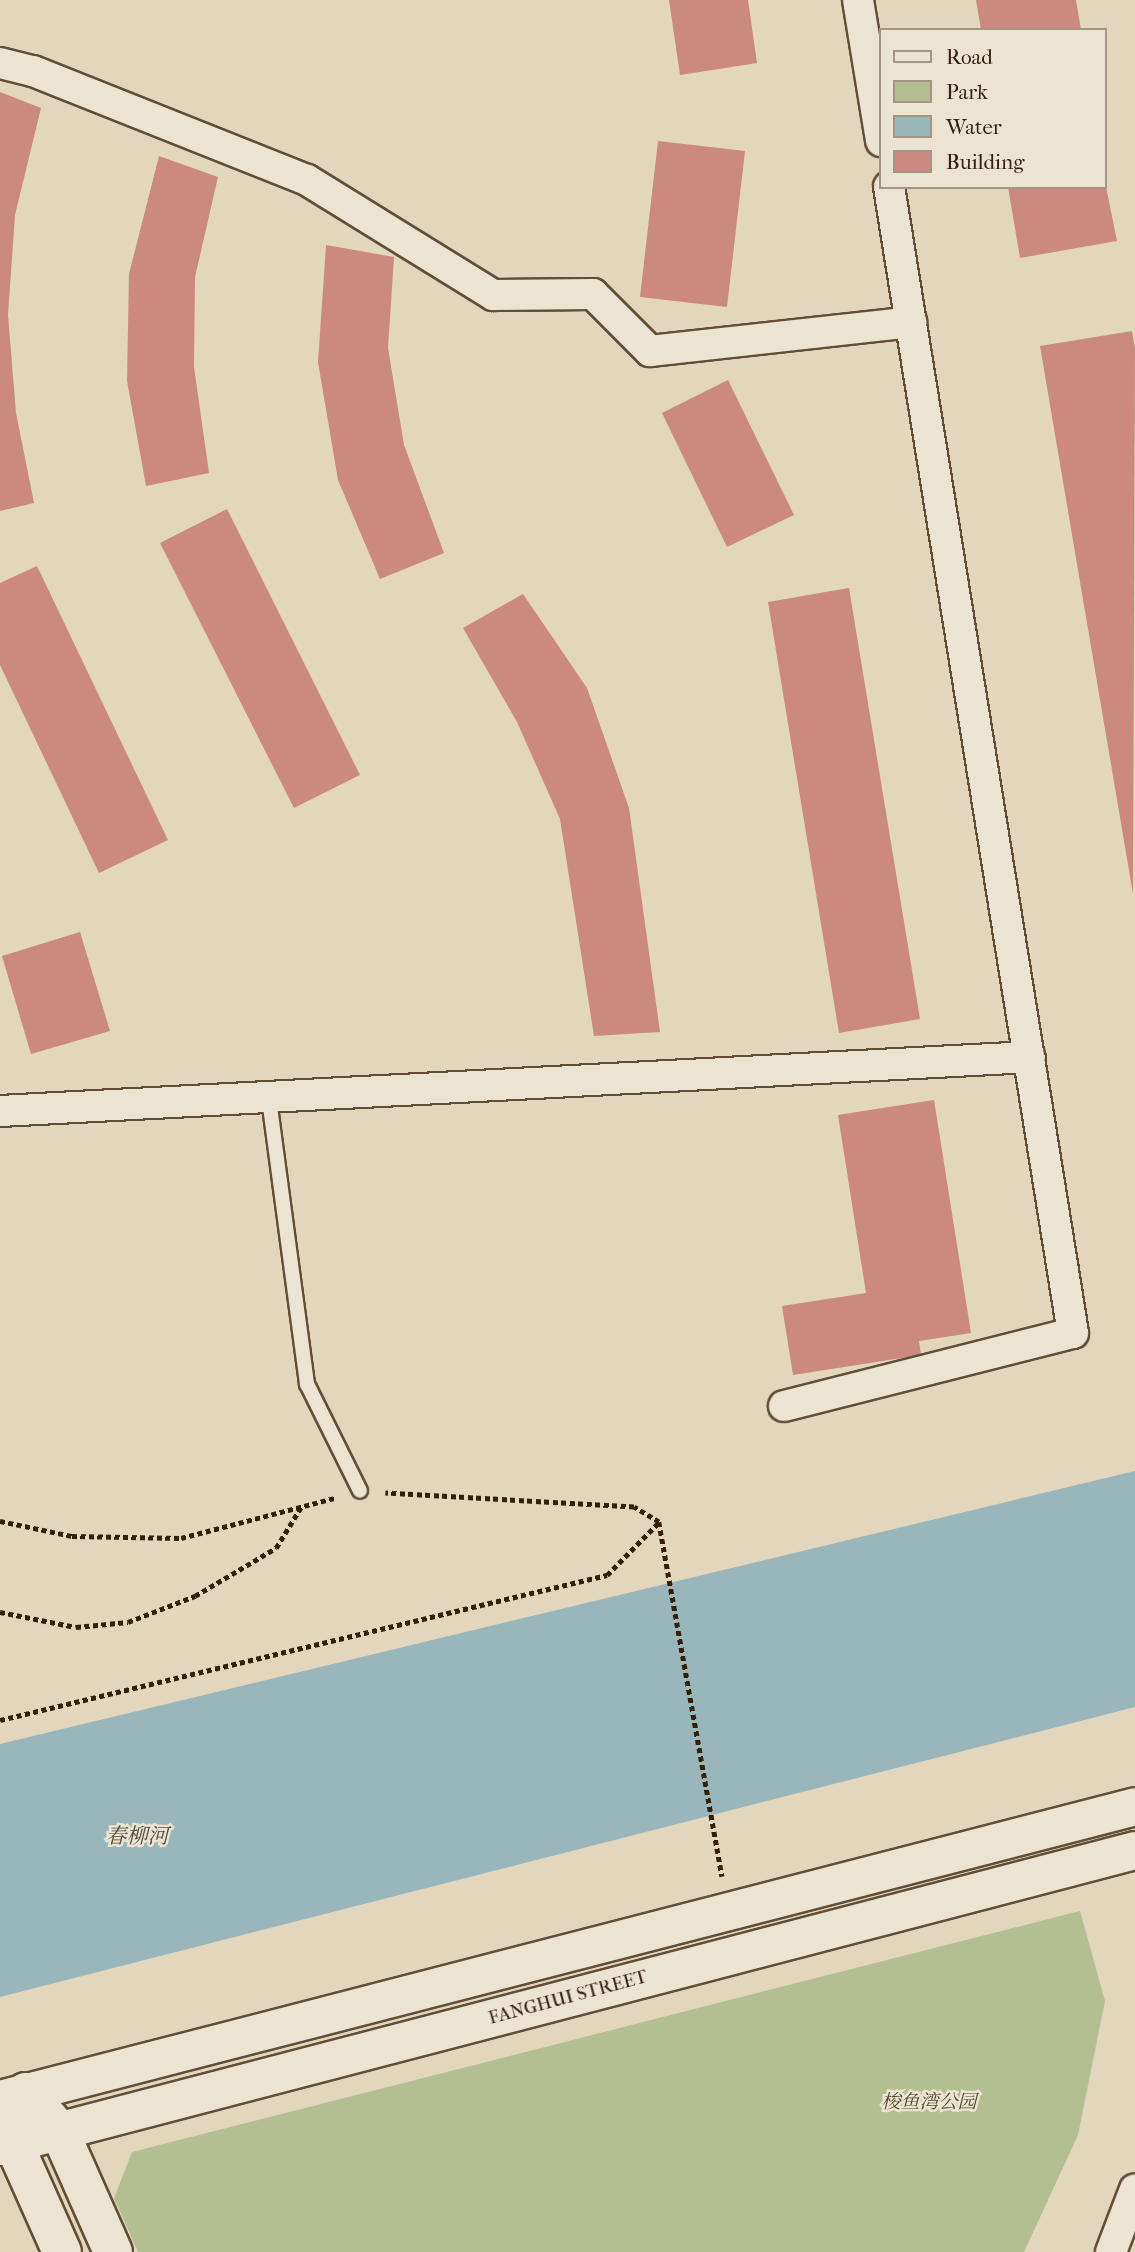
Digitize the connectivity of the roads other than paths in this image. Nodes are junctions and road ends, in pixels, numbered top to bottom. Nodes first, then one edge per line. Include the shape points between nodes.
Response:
1 (858, 0) edge
2 (0, 63) edge
3 (880, 135) edge
4 (889, 189) edge
5 (911, 322) junction
6 (1030, 1057) junction
7 (268, 1099) junction
8 (0, 1111) edge
9 (784, 1406) dead end
10 (360, 1491) road end
11 (1135, 1806) edge
12 (1135, 1850) edge
13 (14, 2095) edge
14 (59, 2130) junction
15 (7, 2144) edge
16 (1135, 2189) edge
17 (62, 2252) edge
18 (113, 2252) edge
19 (1111, 2252) edge

1 - 3 street
2 - 5 street via 33,71 307,180 493,295 593,294 650,351
4 - 5 street
5 - 6 street
6 - 7 street
6 - 9 street via 1073,1333
7 - 8 street
7 - 10 lane via 307,1384
11 - 13 street
12 - 14 street, FANGHUI STREET
13 - 14 main road
13 - 15 main road
14 - 15 street, FANGHUI STREET
14 - 18 main road
15 - 17 main road
16 - 19 street

